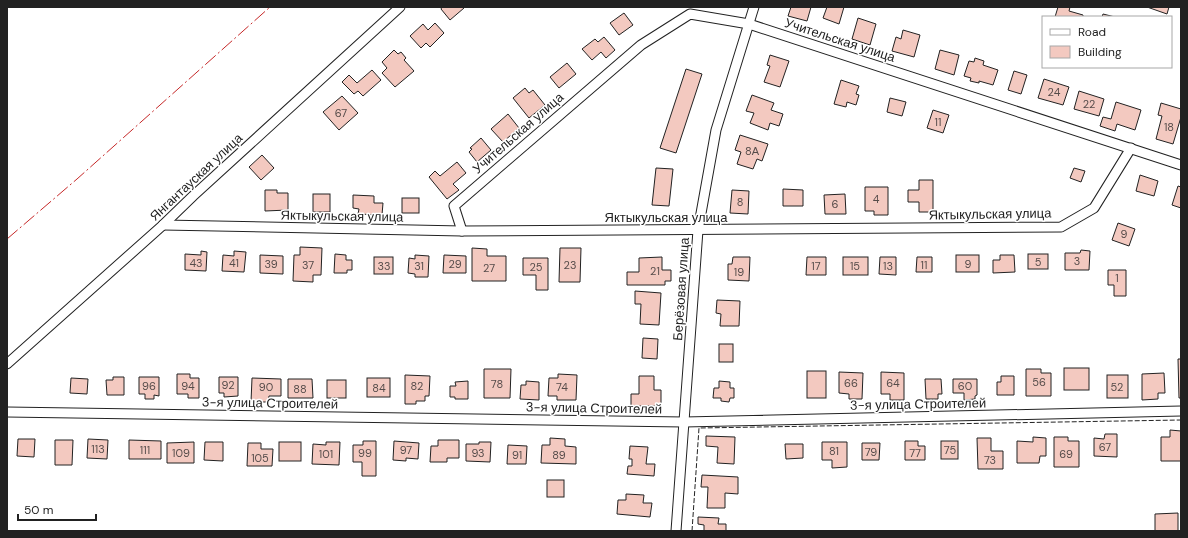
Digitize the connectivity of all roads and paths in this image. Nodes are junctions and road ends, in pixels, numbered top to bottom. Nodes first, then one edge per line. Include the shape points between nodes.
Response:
1 (400, 7) edge
2 (754, 7) edge
3 (749, 24) junction
4 (1131, 148) junction
5 (1181, 165) edge
6 (163, 225) junction
7 (698, 230) junction
8 (462, 231) junction
9 (7, 364) edge
10 (1181, 411) edge
11 (7, 412) edge
12 (684, 422) junction
13 (676, 531) edge

1 - 6 street, Янгантауская улица
2 - 3 street, Берёзовая улица
3 - 4 street, Учительская улица
3 - 7 street, Берёзовая улица via 716,130
3 - 8 street, Учительская улица via 690,14 641,45 454,206
4 - 5 street, Учительская улица
4 - 7 street, Яктыкульская улица via 1094,208 1061,227
6 - 8 street, Яктыкульская улица
6 - 9 street, Янгантауская улица
7 - 8 street, Яктыкульская улица
7 - 12 street, Берёзовая улица
10 - 12 street, 3-я улица Строителей
11 - 12 street, 3-я улица Строителей
12 - 13 street, Берёзовая улица

